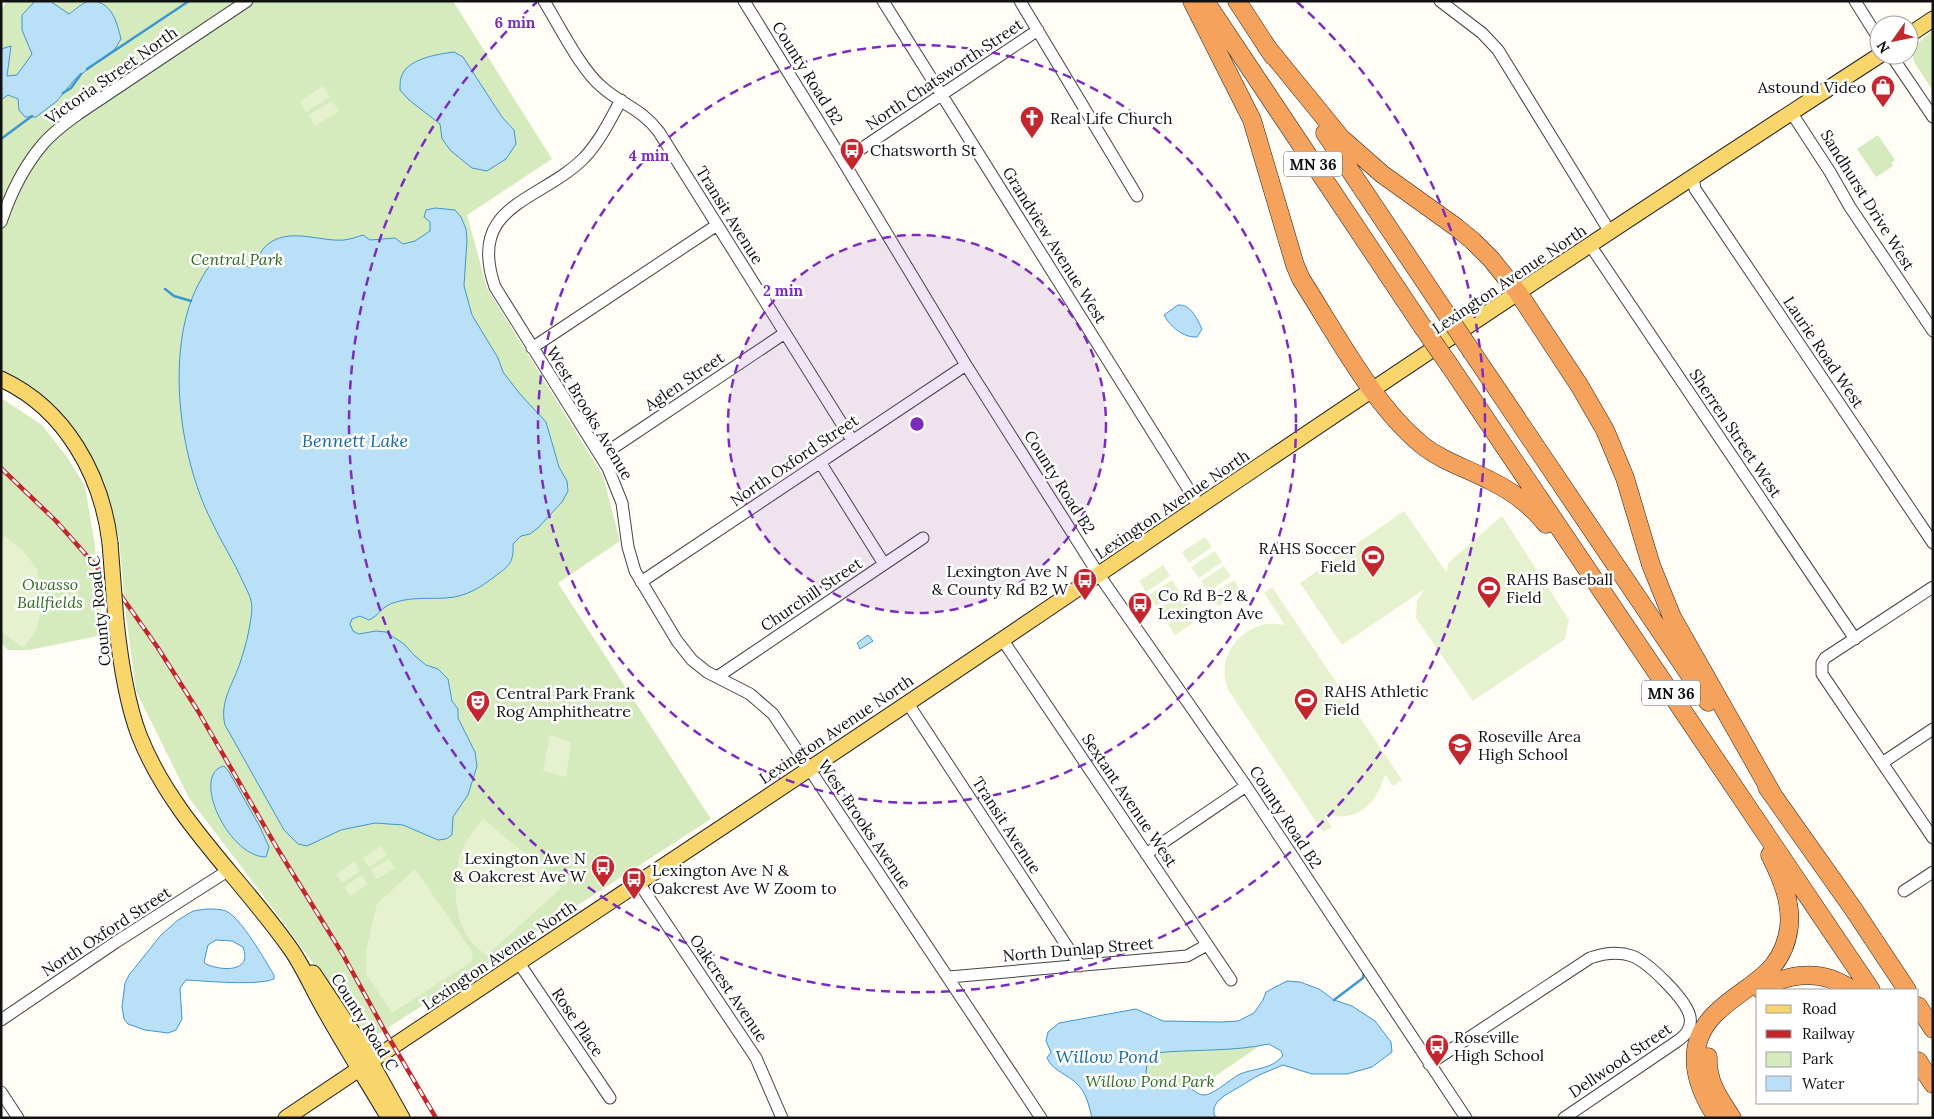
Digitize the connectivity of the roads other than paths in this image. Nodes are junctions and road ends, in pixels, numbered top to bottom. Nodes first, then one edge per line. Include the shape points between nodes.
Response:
1 (247, 1) edge
2 (544, 1) edge
3 (744, 1) edge
4 (883, 1) edge
5 (1020, 1) edge
6 (1192, 1) edge
7 (1205, 1) edge
8 (1237, 1) edge
9 (1440, 1) edge
10 (1856, 1) edge
11 (1933, 19) edge
12 (1869, 22) edge
13 (1919, 28) edge
14 (1038, 30) junction
15 (1266, 46) junction
16 (1869, 62) edge
17 (1897, 65) edge
18 (942, 95) junction
19 (621, 100) junction
20 (1791, 112) junction
21 (1933, 117) edge
22 (843, 161) junction
23 (1693, 177) junction
24 (1137, 196) dead end
25 (1, 222) edge
26 (717, 224) junction
27 (1610, 232) junction
28 (1590, 245) junction
29 (1519, 294) junction
30 (1933, 331) edge
31 (785, 332) junction
32 (532, 348) junction
33 (966, 365) junction
34 (1, 379) edge
35 (1373, 391) junction
36 (852, 440) junction
37 (601, 456) junction
38 (820, 462) junction
39 (1199, 506) junction
40 (923, 538) dead end
41 (1933, 543) edge
42 (884, 564) junction
43 (1099, 575) junction
44 (641, 582) junction
45 (1596, 584) junction
46 (1933, 586) edge
47 (1002, 639) junction
48 (1854, 639) junction
49 (717, 677) junction
50 (907, 702) junction
51 (1933, 729) edge
52 (1882, 763) junction
53 (808, 769) junction
54 (1246, 786) junction
55 (1774, 796) junction
56 (1745, 802) junction
57 (1933, 838) edge
58 (1146, 854) junction
59 (229, 870) junction
60 (1933, 872) edge
61 (639, 883) junction
62 (1904, 891) dead end
63 (1207, 944) junction
64 (519, 963) junction
65 (1080, 966) junction
66 (948, 977) junction
67 (1231, 980) dead end
68 (1763, 989) edge
69 (1850, 989) edge
70 (1869, 989) edge
71 (1906, 989) edge
72 (1756, 994) edge
73 (1919, 1008) edge
74 (1, 1020) edge
75 (1933, 1029) edge
76 (1919, 1063) edge
77 (365, 1064) junction
78 (1429, 1064) junction
79 (1933, 1084) edge
80 (1, 1092) edge
81 (610, 1098) dead end
82 (777, 1116) edge
83 (18, 1118) edge
84 (286, 1118) edge
85 (389, 1118) edge
86 (402, 1118) edge
87 (1041, 1118) edge
88 (1466, 1118) edge
89 (1564, 1118) edge
90 (1717, 1118) edge
91 (1732, 1118) edge

1 - 25 street, Victoria Street North via 60,128 32,157
2 - 19 street, Transit Avenue via 594,80
3 - 22 street, County Road B2
4 - 18 street, Grandview Avenue West
5 - 14 street
6 - 35 highway via 1252,120 1301,279
7 - 45 highway, MN 36, bridge
8 - 15 highway, MN 36
9 - 27 street via 1482,33 1498,50
10 - 12 street
11 - 13 main road
14 - 18 street, North Chatsworth Street
14 - 24 street
15 - 29 highway via 1341,138 1382,174 1474,241
15 - 55 highway, MN 36, bridge
16 - 20 main road, Lexington Avenue North
17 - 21 street
18 - 22 street, North Chatsworth Street
18 - 39 street, Grandview Avenue West
19 - 26 street, Transit Avenue via 651,121
19 - 32 street, West Brooks Avenue via 594,147 584,158 502,216 491,234 488,254 491,276
20 - 23 main road, Lexington Avenue North
20 - 30 street, Sandhurst Drive West
22 - 33 street, County Road B2
23 - 27 main road, Lexington Avenue North
23 - 41 street, Laurie Road West via 1695,190
26 - 31 street, Transit Avenue
26 - 32 street
27 - 28 main road, Lexington Avenue North
28 - 29 main road, Lexington Avenue North
28 - 48 street, Sherren Street West
29 - 35 main road, Lexington Avenue North
29 - 55 highway via 1605,430 1625,478 1651,565 1672,618
31 - 36 street, Transit Avenue
31 - 37 street, Aglen Street
32 - 37 street, West Brooks Avenue
33 - 36 street, North Oxford Street
33 - 43 street, County Road B2
34 - 59 main road, County Road C, bridge via 40,405 68,433 88,466 103,502 124,677 139,734 176,803
35 - 39 main road, Lexington Avenue North
35 - 45 highway via 1395,419 1423,446 1522,500 1543,520
36 - 38 street, North Oxford Street
37 - 44 street, West Brooks Avenue via 619,493 628,547
38 - 42 street
38 - 44 street, North Oxford Street
39 - 43 main road, Lexington Avenue North
40 - 42 street, Churchill Street
42 - 49 street, Churchill Street
43 - 47 main road, Lexington Avenue North
43 - 54 street, County Road B2
44 - 49 street, West Brooks Avenue via 685,653 706,672
45 - 56 highway, MN 36
46 - 48 street
47 - 50 main road, Lexington Avenue North
47 - 58 street, Sextant Avenue West
48 - 52 street via 1825,658 1822,674
49 - 53 street, West Brooks Avenue via 750,694 766,707
50 - 53 main road, Lexington Avenue North
50 - 65 street, Transit Avenue
51 - 52 street
52 - 57 street
53 - 61 main road, Lexington Avenue North
53 - 66 street, West Brooks Avenue
54 - 58 street
54 - 78 street, County Road B2
55 - 71 highway, MN 36
56 - 70 highway, MN 36
56 - 90 highway via 1780,877 1788,903 1789,926 1783,949 1772,968 1716,1013 1699,1040 1696,1074 1703,1096
58 - 63 street, Sextant Avenue West
59 - 74 street, North Oxford Street
59 - 77 main road, County Road C via 325,989
60 - 62 street
61 - 64 main road, Lexington Avenue North
61 - 82 street, Oakcrest Avenue via 746,1041 767,1079
63 - 65 street, North Dunlap Street via 1187,956
63 - 67 street, Sextant Avenue West
64 - 77 main road, Lexington Avenue North
64 - 81 street, Rose Place
65 - 66 street, North Dunlap Street
66 - 87 street, West Brooks Avenue
68 - 69 highway via 1780,980 1802,975 1828,978
72 - 91 highway via 1722,1021 1709,1047 1709,1078
73 - 75 highway
76 - 79 highway
77 - 84 main road, Lexington Avenue North
77 - 85 main road, County Road C
77 - 86 main road, County Road C
78 - 88 street, County Road B2
78 - 89 street, Dellwood Street via 1590,958 1618,953 1632,956 1654,970 1685,1005 1690,1017 1688,1032
80 - 83 street

